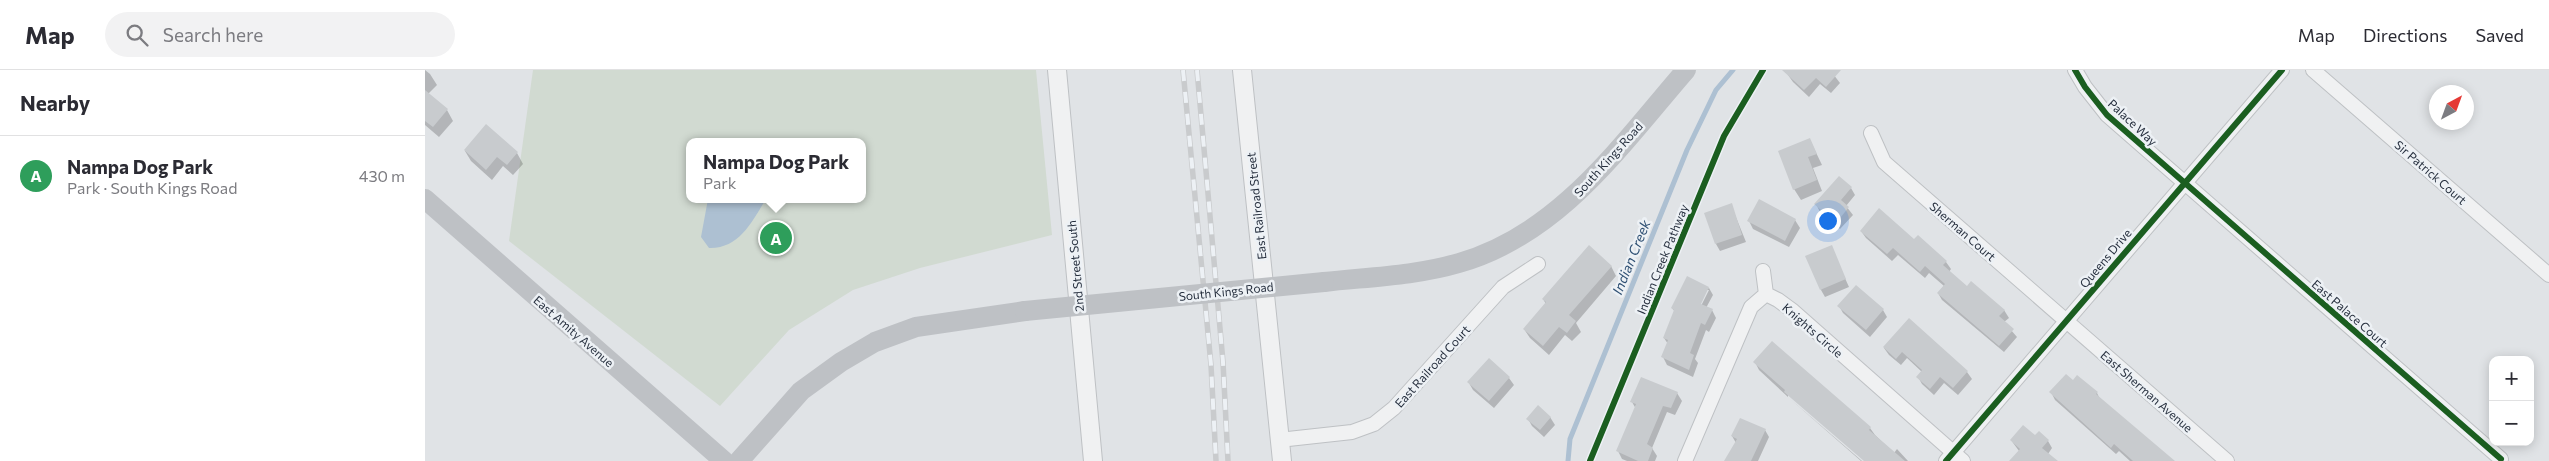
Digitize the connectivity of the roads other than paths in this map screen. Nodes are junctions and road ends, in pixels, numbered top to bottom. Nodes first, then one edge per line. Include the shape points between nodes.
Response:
1 (1057, 70) edge
2 (1242, 70) edge
3 (1686, 70) edge
4 (2075, 70) edge
5 (2282, 70) edge
6 (2313, 70) edge
7 (1871, 133) dead end
8 (2184, 183) junction
9 (425, 199) edge
10 (1538, 264) dead end
11 (1763, 271) dead end
12 (2549, 275) edge
13 (1765, 294) junction
14 (2067, 320) junction
15 (1279, 440) junction
16 (1954, 458) edge
17 (2501, 459) dead end
18 (724, 461) edge
19 (739, 461) edge
20 (1093, 461) edge
21 (1282, 461) edge
22 (1685, 461) edge
23 (2227, 461) edge

1 - 20 street, 2nd Street South
2 - 15 street, East Railroad Street
3 - 19 main road, South Kings Road, bridge via 1574,198 1540,225 1498,249 1459,264 1413,273 1025,311 916,327 875,342 801,391
4 - 8 street, Palace Way via 2107,115
5 - 8 street, Queens Drive
6 - 12 street, Sir Patrick Court
7 - 14 street, Sherman Court via 1884,162
8 - 14 street, Queens Drive
8 - 17 street, East Palace Court
9 - 18 main road, East Amity Avenue
10 - 15 street, East Railroad Court via 1503,287 1394,408 1374,424 1352,432
11 - 13 street
13 - 16 street, Knights Circle via 1793,311
13 - 22 street via 1751,307
14 - 16 street, Queens Drive
14 - 23 street, East Sherman Avenue
15 - 21 street, East Railroad Street

